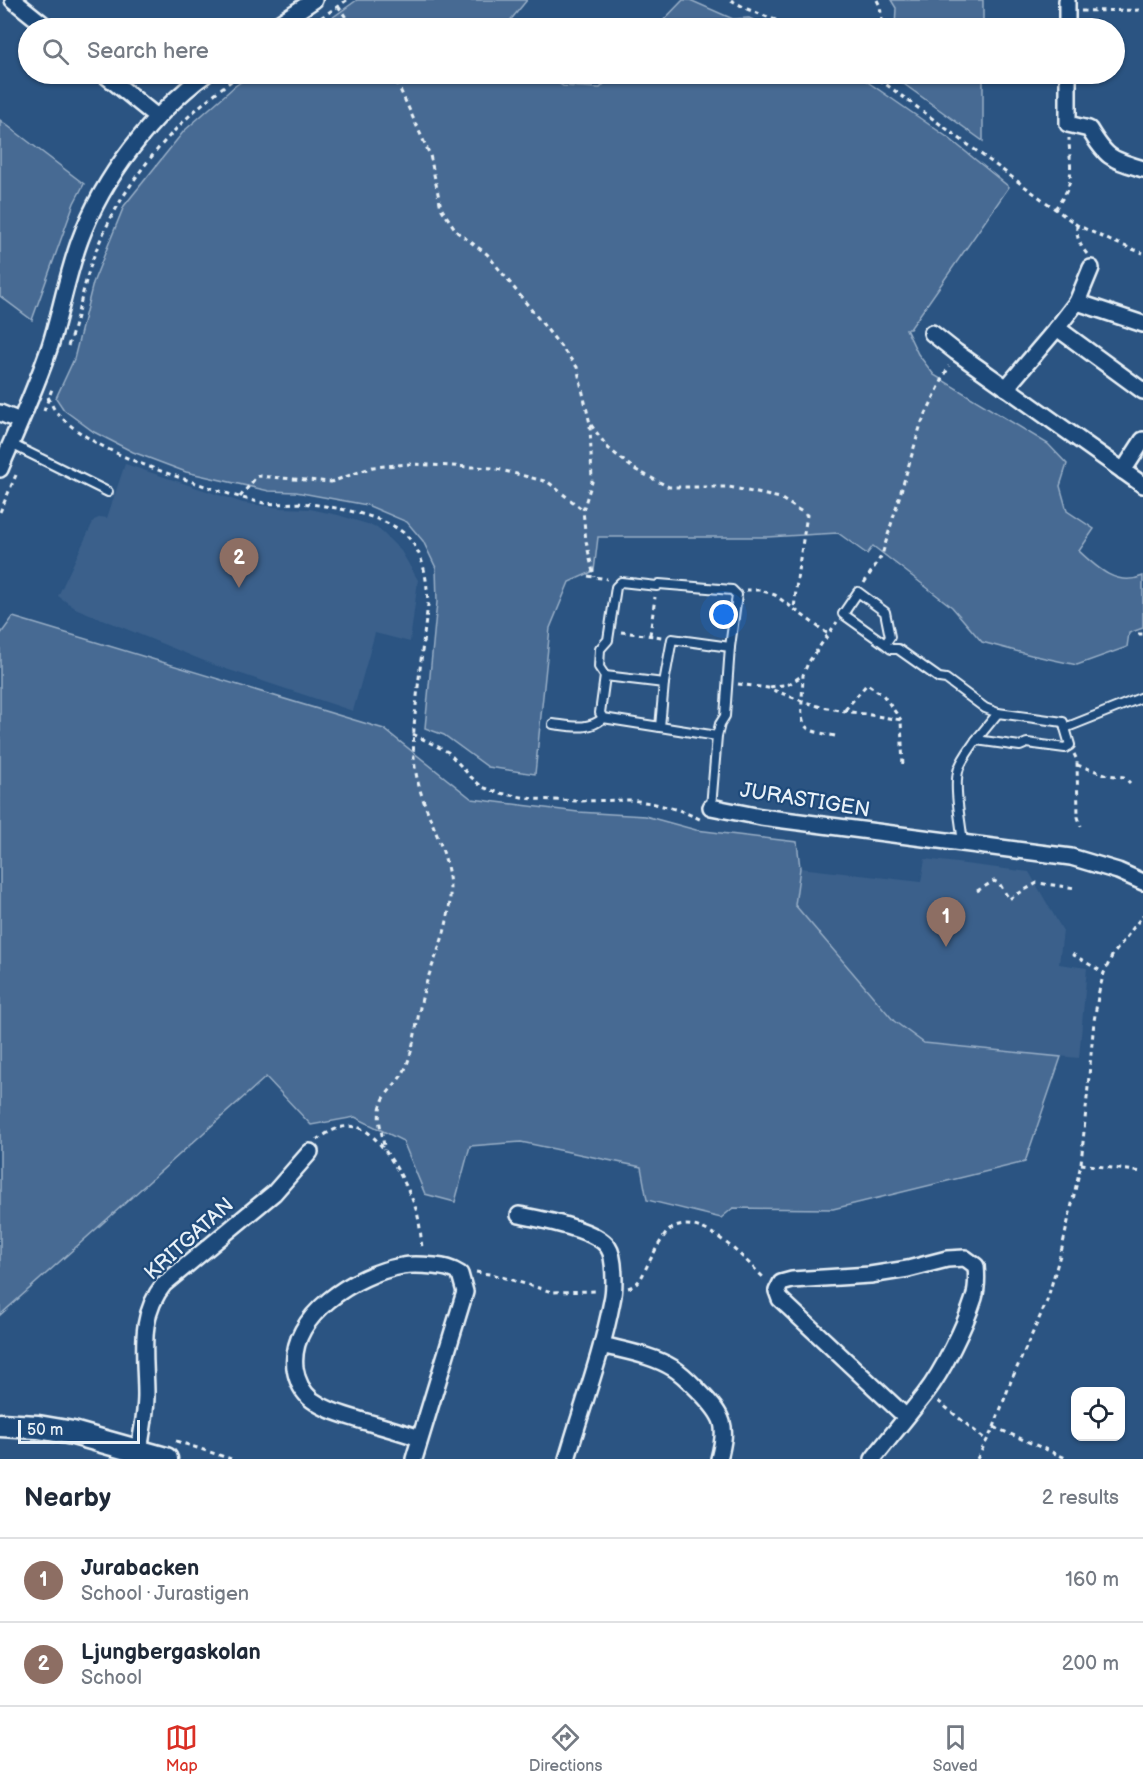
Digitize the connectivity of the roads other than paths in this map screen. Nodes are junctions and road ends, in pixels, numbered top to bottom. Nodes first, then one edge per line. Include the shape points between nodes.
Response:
1 (13, 0) edge
2 (314, 0) edge
3 (36, 18) edge
4 (287, 18) edge
5 (116, 84) edge
6 (195, 84) edge
7 (1068, 84) edge
8 (157, 117) junction
9 (1143, 169) edge
10 (1091, 268) road end
11 (1077, 302) junction
12 (1143, 324) edge
13 (1057, 328) junction
14 (932, 333) dead end
15 (1006, 388) junction
16 (1143, 391) edge
17 (0, 412) edge
18 (20, 421) junction
19 (1143, 440) edge
20 (11, 444) junction
21 (0, 469) edge
22 (1123, 471) junction
23 (1143, 485) edge
24 (108, 492) dead end
25 (885, 644) junction
26 (730, 647) junction
27 (605, 676) junction
28 (664, 683) junction
29 (1143, 697) edge
30 (998, 713) junction
31 (603, 718) junction
32 (553, 724) dead end
33 (660, 727) junction
34 (1065, 728) junction
35 (717, 736) junction
36 (976, 740) junction
37 (711, 807) joint
38 (963, 843) junction
39 (1143, 882) edge
40 (310, 1152) road end
41 (519, 1215) dead end
42 (602, 1345) junction
43 (906, 1417) junction
44 (0, 1425) edge
45 (420, 1438) junction
46 (139, 1450) junction
47 (171, 1450) edge
48 (414, 1459) edge
49 (567, 1459) edge
50 (719, 1459) edge
51 (873, 1459) edge

1 - 3 street
2 - 4 street
5 - 8 street
6 - 8 street
7 - 9 street via 1068,124 1089,129 1106,155
8 - 18 street via 92,211 69,274 51,344
10 - 11 street
11 - 12 street
11 - 13 street
13 - 15 street
13 - 16 street
14 - 15 street
15 - 22 street
17 - 18 street
18 - 20 street
19 - 22 street
20 - 21 street
20 - 24 lane
22 - 23 street
25 - 25 lane via 890,638 885,612 858,592 843,614
25 - 30 lane
26 - 27 lane, JURASTIGEN via 737,595 732,590 621,582 616,587 609,640 600,649 599,666
26 - 28 lane via 672,639
26 - 35 lane, JURASTIGEN via 725,716
27 - 28 lane
27 - 31 lane via 600,713
28 - 33 lane
29 - 34 lane
30 - 34 lane via 1063,722
30 - 36 lane
31 - 32 lane via 597,724 583,727
31 - 33 lane
33 - 35 lane
34 - 36 lane via 1070,745 1065,748
35 - 37 lane, JURASTIGEN
36 - 38 lane via 958,770
37 - 38 street, JURASTIGEN
38 - 39 street, JURASTIGEN via 1071,856
40 - 46 street, KRITGATAN via 274,1193 157,1292 144,1329 146,1396
41 - 42 street via 565,1224 607,1246 612,1257 613,1299
42 - 49 street
42 - 50 street via 653,1359 673,1368 693,1385 721,1416 724,1429
43 - 43 street via 927,1392 946,1359 974,1297 976,1266 964,1258 946,1259 870,1275 781,1283 777,1291 780,1299
43 - 51 street
44 - 46 street via 73,1433
45 - 45 street via 465,1292 460,1274 451,1268 404,1265 351,1284 318,1311 301,1334 295,1353 297,1378 303,1391 327,1409
45 - 48 street
46 - 47 street

